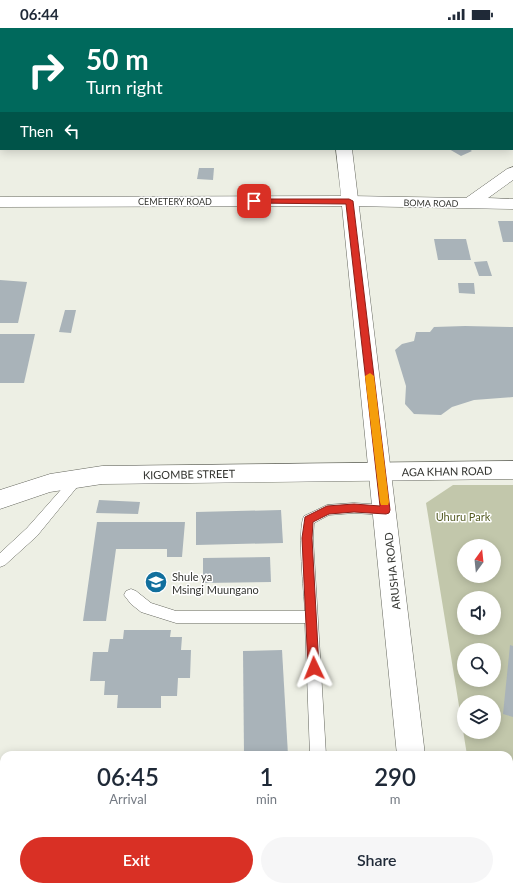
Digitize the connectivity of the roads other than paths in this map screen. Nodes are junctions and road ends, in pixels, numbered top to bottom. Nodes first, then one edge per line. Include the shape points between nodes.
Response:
1 (344, 150) edge
2 (513, 172) edge
3 (349, 201) junction
4 (0, 202) edge
5 (469, 204) junction
6 (513, 204) edge
7 (513, 470) edge
8 (381, 473) junction
9 (79, 477) junction
10 (0, 500) edge
11 (386, 510) junction
12 (0, 561) edge
13 (131, 594) dead end
14 (312, 617) junction
15 (318, 751) edge
16 (411, 751) edge

1 - 3 main road, ARUSHA ROAD
2 - 5 main road
3 - 4 main road, CEMETERY ROAD
3 - 5 main road, BOMA ROAD
3 - 8 main road, ARUSHA ROAD
5 - 6 main road, BOMA ROAD
7 - 8 main road, AGA KHAN ROAD
8 - 9 main road, KIGOMBE STREET via 178,473
8 - 11 main road, ARUSHA ROAD
9 - 10 main road, KIGOMBE STREET via 42,484
9 - 12 lane via 32,532
11 - 14 lane via 327,510 308,520
11 - 16 main road, ARUSHA ROAD
13 - 14 lane via 140,605 176,617
14 - 15 lane

